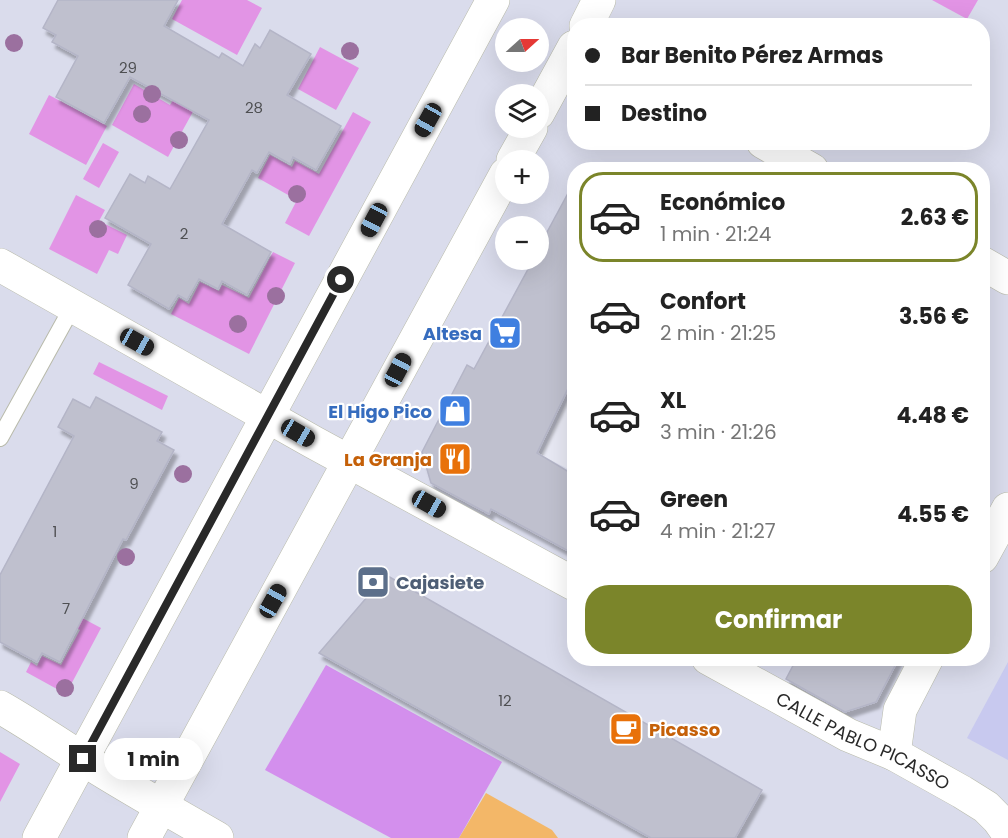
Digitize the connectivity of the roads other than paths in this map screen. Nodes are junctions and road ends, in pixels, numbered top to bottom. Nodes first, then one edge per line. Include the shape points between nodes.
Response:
1 (493, 0) edge
2 (600, 0) edge
3 (590, 18) edge
4 (567, 60) edge
5 (549, 93) edge
6 (777, 150) edge
7 (798, 162) edge
8 (495, 194) edge
9 (0, 264) edge
10 (990, 268) edge
11 (1008, 278) edge
12 (73, 306) junction
13 (268, 416) junction
14 (0, 438) edge
15 (349, 461) junction
16 (1008, 509) edge
17 (990, 542) edge
18 (567, 581) edge
19 (723, 666) edge
20 (923, 666) edge
21 (0, 708) edge
22 (894, 754) junction
23 (83, 759) junction
24 (160, 806) junction
25 (1008, 833) edge
26 (39, 838) edge
27 (144, 838) edge
28 (217, 838) edge

1 - 13 street
2 - 3 street
4 - 5 street
6 - 7 street
8 - 15 street
9 - 12 street
10 - 11 street
12 - 13 street
12 - 14 lane
13 - 15 street
13 - 23 street
15 - 18 street
15 - 24 street
16 - 17 street
19 - 22 street, CALLE PABLO PICASSO via 848,735
20 - 22 street via 900,710
21 - 23 street
22 - 25 street, CALLE PABLO PICASSO via 986,807
23 - 24 street
23 - 26 street
24 - 27 street
24 - 28 street

